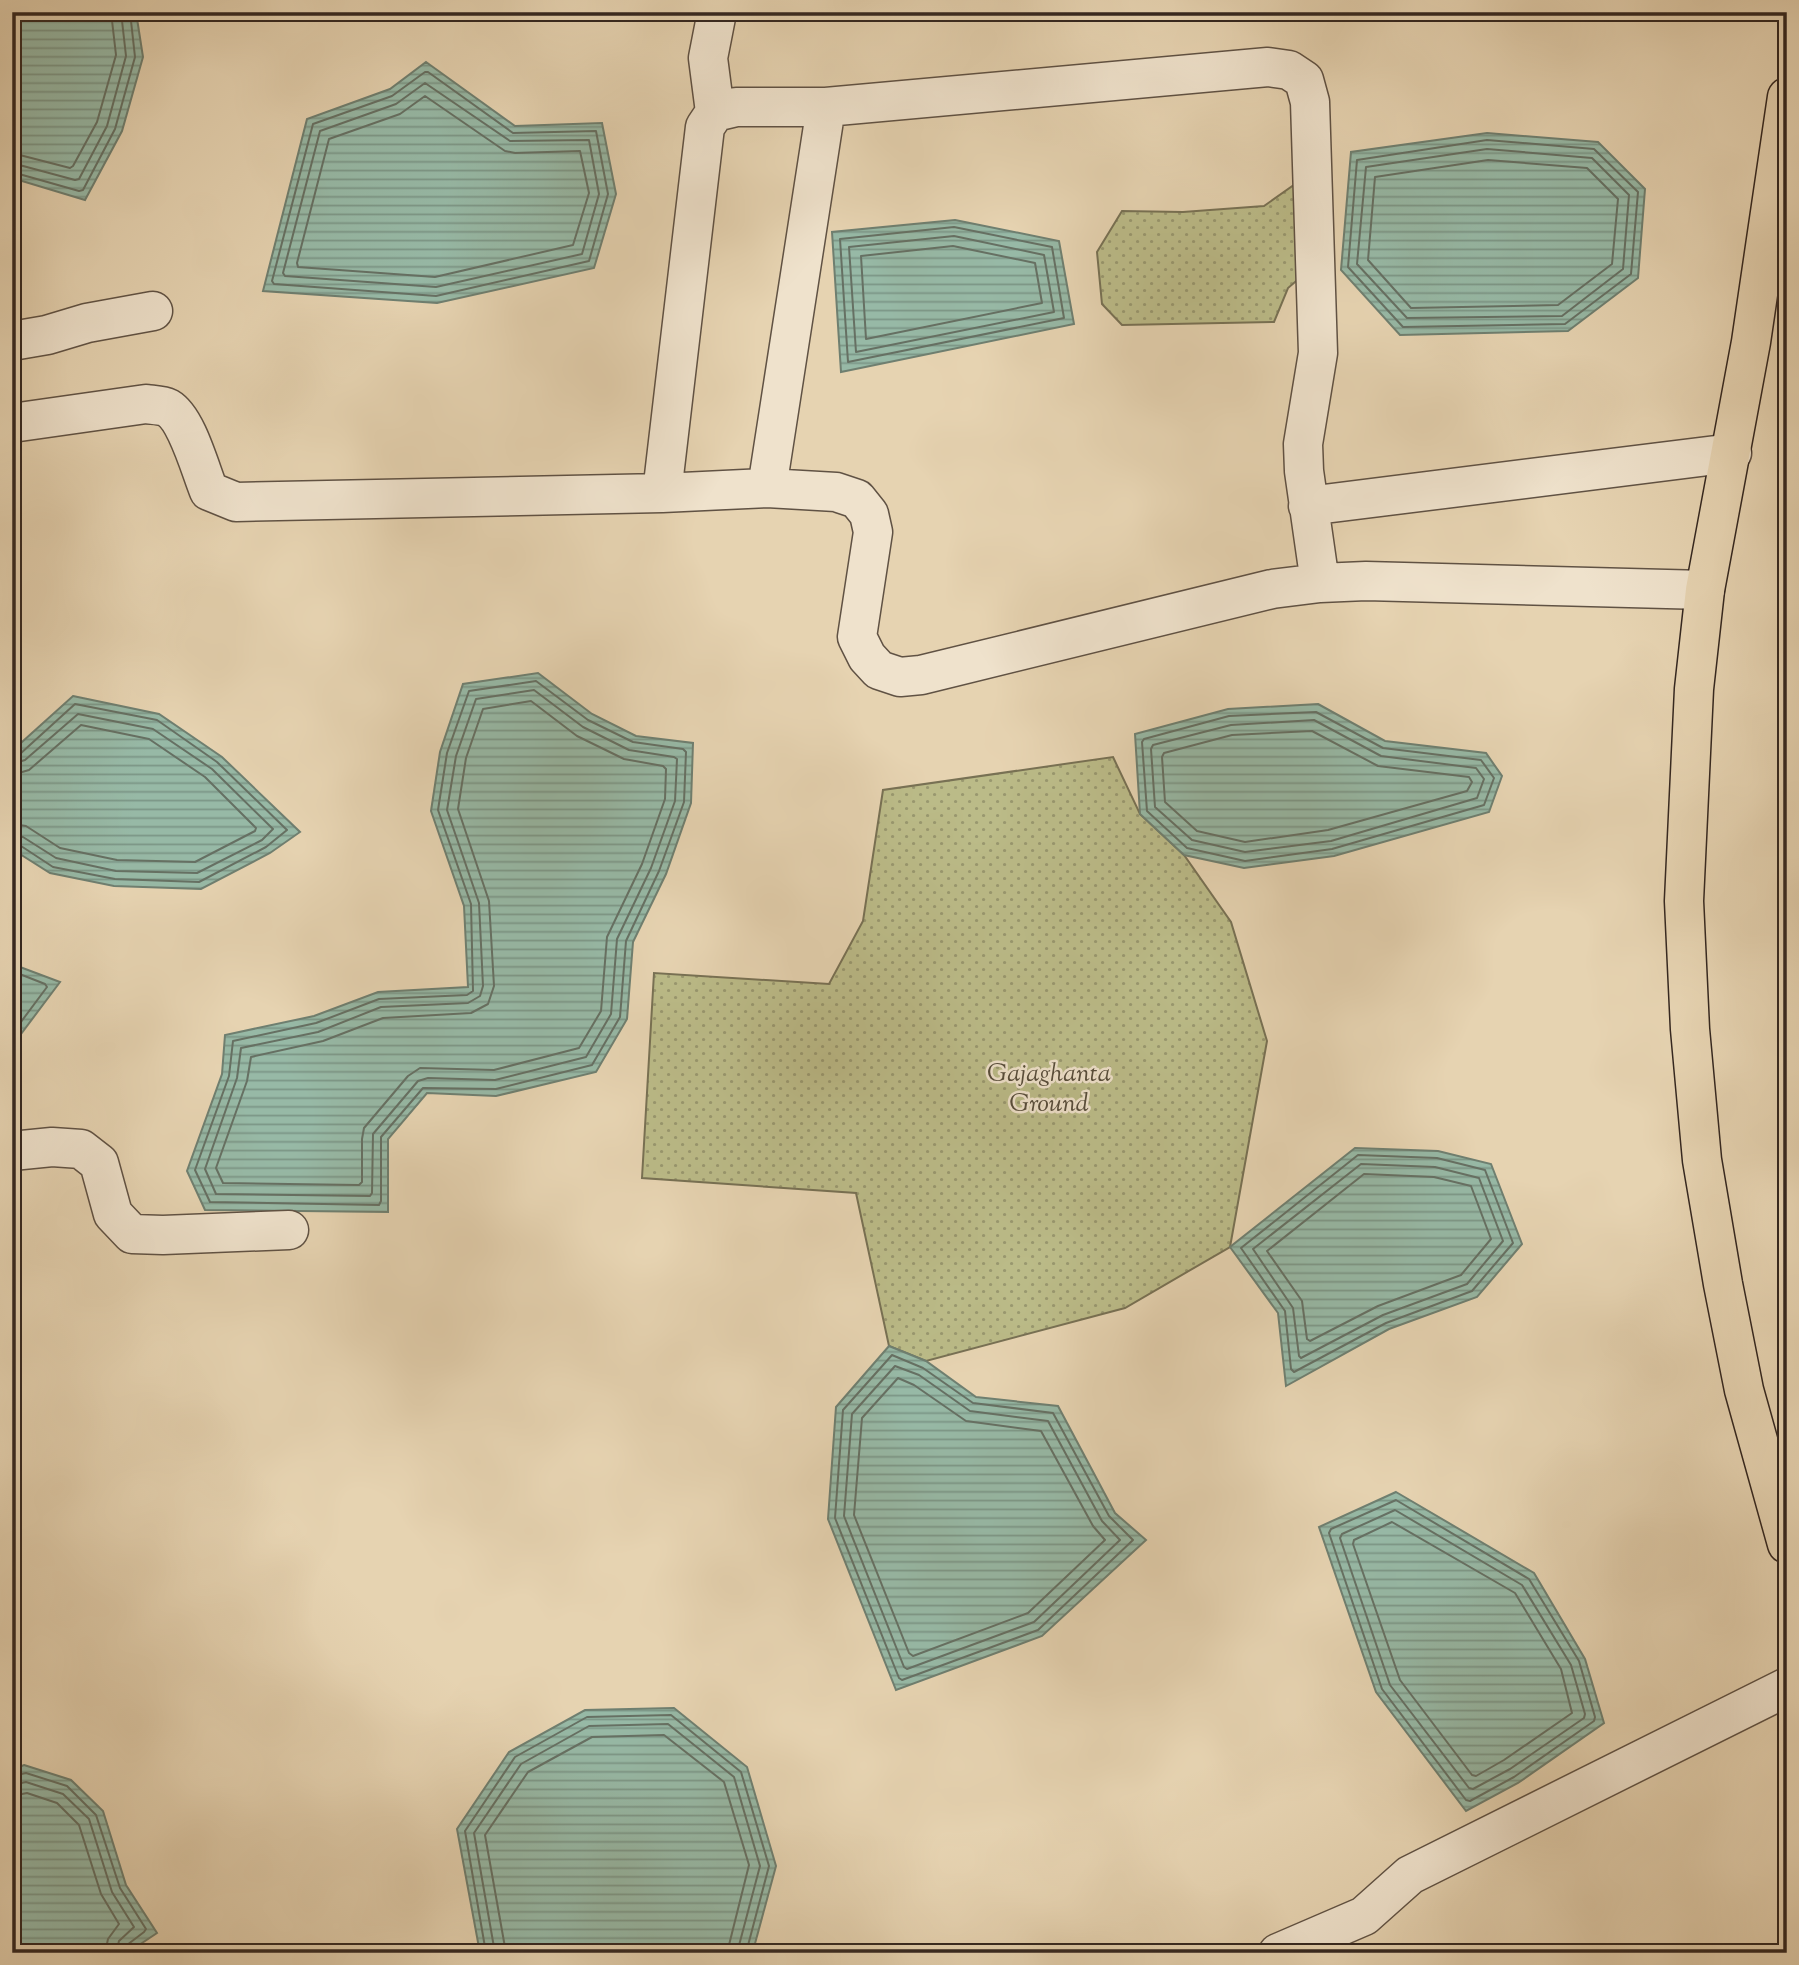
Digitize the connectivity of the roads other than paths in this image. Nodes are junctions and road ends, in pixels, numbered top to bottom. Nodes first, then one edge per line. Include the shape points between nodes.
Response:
1 (717, 12) edge
2 (1787, 97) edge
3 (826, 107) junction
4 (716, 112) junction
5 (153, 311) dead end
6 (12, 341) edge
7 (12, 423) edge
8 (1732, 453) junction
9 (767, 488) junction
10 (662, 493) junction
11 (1308, 506) junction
12 (1320, 583) junction
13 (1705, 590) junction
14 (12, 1151) edge
15 (289, 1230) dead end
16 (1785, 1532) edge
17 (1787, 1687) edge
18 (1278, 1953) edge

1 - 4 street via 708,58
2 - 8 main road
3 - 4 street via 736,107
3 - 9 street
3 - 11 street via 1268,67 1289,70 1304,80 1310,102 1318,353 1303,444
4 - 10 street via 705,127
5 - 6 street
7 - 10 street via 146,404 167,408 185,425 209,491 236,502
8 - 11 street
8 - 13 main road
9 - 10 street
9 - 12 street via 836,492 857,499 869,514 873,532 858,637 878,670 900,677 1272,589
11 - 12 street
12 - 13 street
13 - 16 main road via 1694,689 1684,901 1690,1029 1703,1160 1723,1284 1744,1390
14 - 15 street via 81,1149 99,1163 113,1214 132,1234
17 - 18 street via 1410,1874 1364,1916

